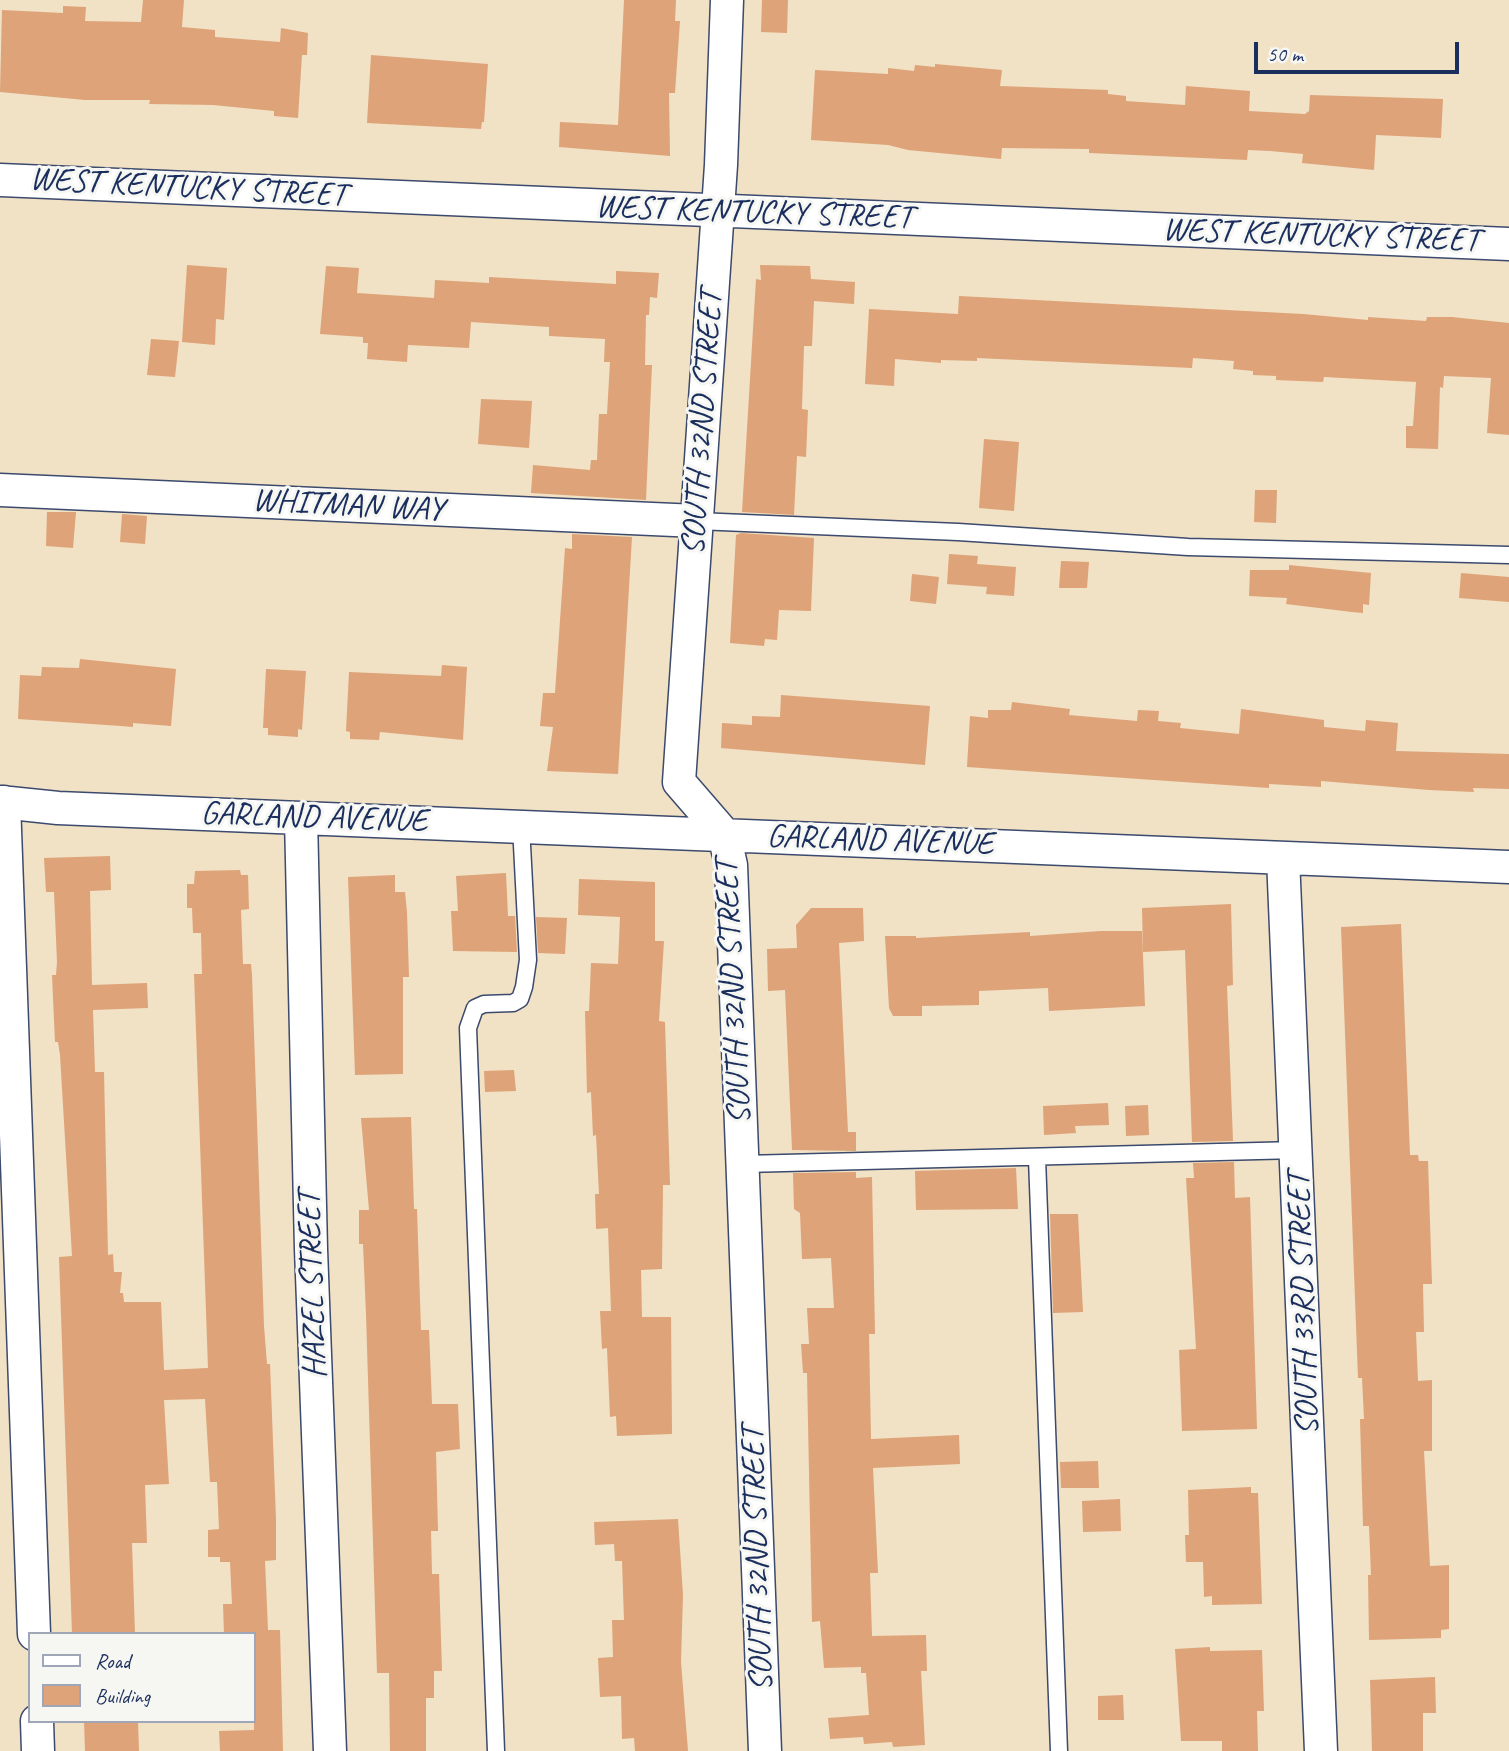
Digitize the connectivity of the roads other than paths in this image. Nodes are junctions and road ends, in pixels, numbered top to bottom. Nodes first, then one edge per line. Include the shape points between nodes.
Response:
1 (727, 0) edge
2 (0, 180) edge
3 (717, 212) junction
4 (1509, 244) edge
5 (0, 490) edge
6 (697, 521) junction
7 (1509, 555) edge
8 (2, 802) edge
9 (301, 818) junction
10 (522, 826) junction
11 (724, 834) junction
12 (1283, 858) junction
13 (1509, 867) edge
14 (1298, 1150) junction
15 (1037, 1158) junction
16 (744, 1164) junction
17 (34, 1632) edge
18 (37, 1723) edge
19 (38, 1751) edge
20 (330, 1751) edge
21 (496, 1751) edge
22 (765, 1751) edge
23 (1059, 1751) edge
24 (1321, 1751) edge

1 - 3 street, SOUTH 32ND STREET
2 - 3 street, WEST KENTUCKY STREET
3 - 4 street, WEST KENTUCKY STREET
3 - 6 street, SOUTH 32ND STREET
5 - 6 street, WHITMAN WAY
6 - 7 lane via 1188,547
6 - 11 street, SOUTH 32ND STREET via 679,782
8 - 9 street, GARLAND AVENUE
8 - 17 street
9 - 10 street, GARLAND AVENUE
9 - 20 street, HAZEL STREET
10 - 11 street, GARLAND AVENUE
10 - 21 lane via 528,960 524,987 520,999 513,1003 475,1008 468,1028
11 - 12 street, GARLAND AVENUE
11 - 16 street, SOUTH 32ND STREET via 731,865
12 - 13 street, GARLAND AVENUE
12 - 14 street, SOUTH 33RD STREET
14 - 15 lane
14 - 24 street, SOUTH 33RD STREET
15 - 16 lane
15 - 23 lane
16 - 22 street, SOUTH 32ND STREET
18 - 19 street

